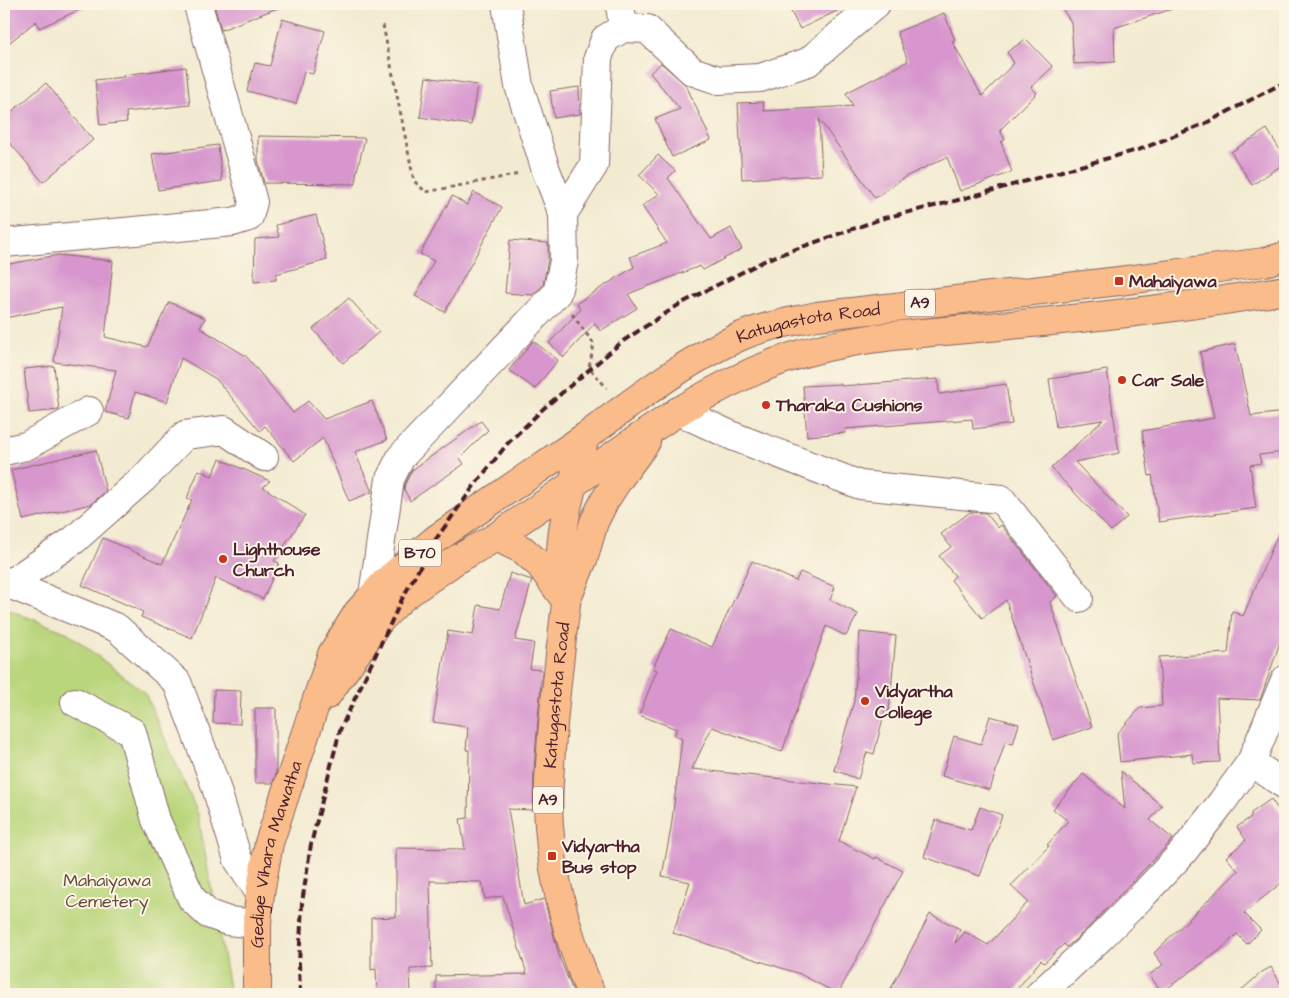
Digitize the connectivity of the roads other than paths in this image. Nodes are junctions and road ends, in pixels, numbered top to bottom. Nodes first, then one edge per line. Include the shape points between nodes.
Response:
1 (506, 4) edge
2 (876, 4) edge
3 (198, 5) edge
4 (621, 16) edge
5 (563, 214) junction
6 (4, 243) edge
7 (1285, 256) edge
8 (1285, 290) edge
9 (89, 411) dead end
10 (668, 417) junction
11 (584, 437) junction
12 (4, 451) edge
13 (264, 457) dead end
14 (573, 484) junction
15 (496, 537) junction
16 (6, 583) edge
17 (373, 595) junction
18 (1078, 598) dead end
19 (566, 601) junction
20 (1285, 680) edge
21 (75, 702) dead end
22 (312, 717) junction
23 (1252, 762) junction
24 (1285, 785) edge
25 (260, 893) junction
26 (257, 924) junction
27 (257, 994) edge
28 (592, 994) edge
29 (1040, 994) edge

1 - 5 street via 519,86
2 - 4 street via 808,62 760,78 718,80 692,71 647,29
3 - 6 street via 254,202 249,217 233,222
4 - 5 street via 605,39 598,58 594,165
5 - 17 street via 564,261 557,293 401,457 390,479
7 - 11 main road, Katugastota Road / A9 via 1264,262 1119,281 817,316 772,326 740,337 667,377
8 - 10 main road, Katugastota Road / A9 via 1189,305 850,342 755,371
9 - 12 street via 26,446
10 - 14 main road, Gedige Vihara Mawatha
10 - 18 street via 735,437 860,485 1001,499
10 - 19 main road, Katugastota Road / A9 via 605,500
11 - 14 main road, Katugastota Road / A9
11 - 17 main road, Gedige Vihara Mawatha / B70 via 436,539
13 - 16 street via 224,430 185,435 144,478 74,540
14 - 15 main road, Gedige Vihara Mawatha / B70
14 - 19 main road, Katugastota Road / A9 via 561,553
15 - 19 main road via 523,550 540,565
15 - 22 main road, Gedige Vihara Mawatha / B70 via 403,597 380,620
16 - 25 street via 117,628 176,682 214,781 238,860
17 - 22 main road, Gedige Vihara Mawatha / B70 via 358,612 332,654
19 - 28 main road, Katugastota Road / A9 via 552,724 549,825 552,856 571,941
20 - 23 street
21 - 26 street via 132,732 156,820 192,899 208,914 228,921
22 - 25 main road, Gedige Vihara Mawatha / B70 via 270,843
23 - 24 street
23 - 29 street via 1183,852 1102,937
25 - 26 main road, Gedige Vihara Mawatha / B70
26 - 27 main road, Gedige Vihara Mawatha / B70

